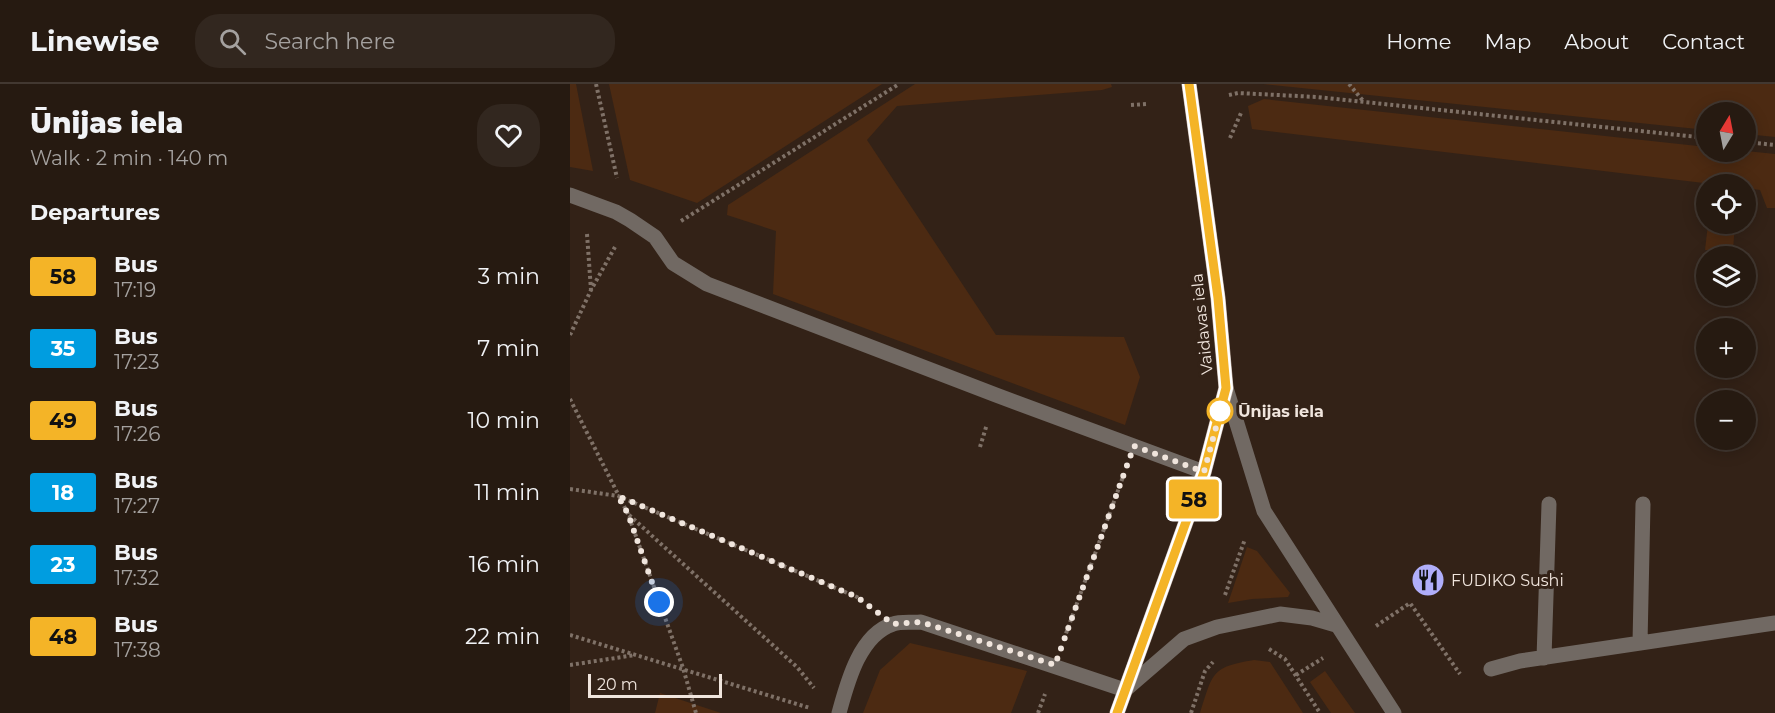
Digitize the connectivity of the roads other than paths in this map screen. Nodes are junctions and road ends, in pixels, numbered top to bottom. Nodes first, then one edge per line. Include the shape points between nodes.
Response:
1 (1189, 84) edge
2 (577, 197) edge
3 (1226, 388) junction
4 (1204, 472) junction
5 (1549, 504) dead end
6 (1643, 504) dead end
7 (1775, 623) edge
8 (1336, 625) junction
9 (1640, 643) junction
10 (1544, 658) junction
11 (1491, 669) dead end
12 (1125, 690) junction
13 (838, 713) edge
14 (1117, 713) edge
15 (1394, 713) edge

1 - 3 main road, Vaidavas iela
2 - 4 street via 630,220 655,237 673,263 708,284
3 - 4 main road, Vaidavas iela
3 - 8 street via 1264,511
4 - 12 main road, Vaidavas iela
5 - 10 street
6 - 9 street
7 - 9 street
8 - 12 street, Vaidavas iela via 1280,614 1217,627 1184,639
8 - 15 street
9 - 10 street
10 - 11 street
12 - 13 street via 921,622 893,624 872,638 850,672
12 - 14 main road, Vaidavas iela

